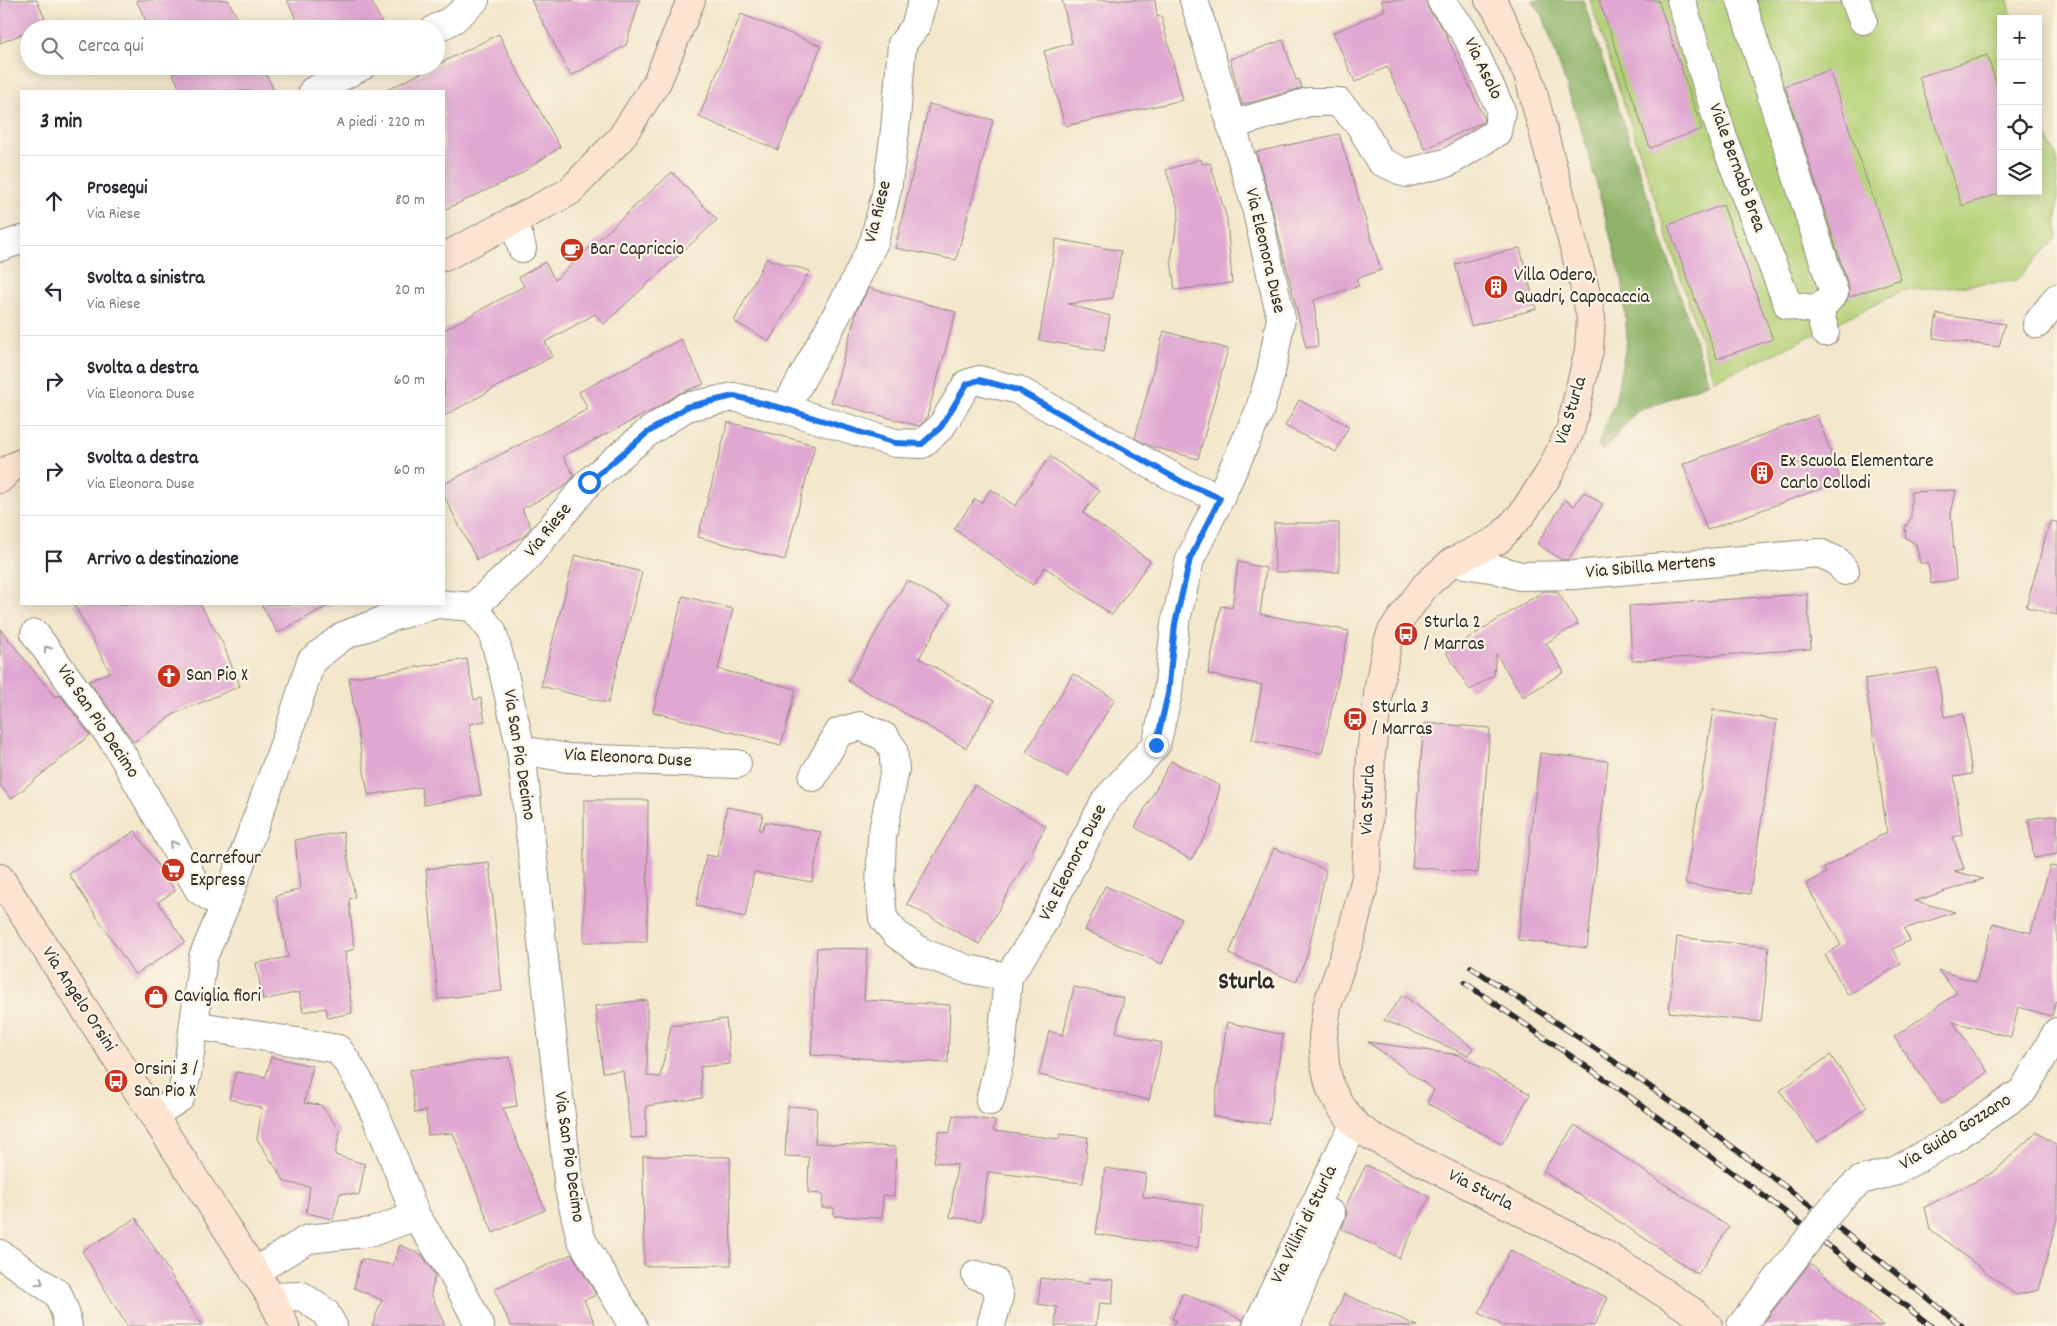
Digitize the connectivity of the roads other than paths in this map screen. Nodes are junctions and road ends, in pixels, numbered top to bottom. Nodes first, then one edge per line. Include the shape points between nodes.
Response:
1 (475, 0) edge
2 (691, 0) edge
3 (923, 0) edge
4 (1194, 0) edge
5 (1441, 0) edge
6 (1489, 0) edge
7 (1681, 0) edge
8 (1741, 0) edge
9 (445, 24) edge
10 (344, 75) edge
11 (315, 90) edge
12 (1230, 125) junction
13 (514, 220) junction
14 (20, 240) edge
15 (0, 247) edge
16 (522, 248) dead end
17 (445, 256) edge
18 (2057, 298) edge
19 (2037, 324) dead end
20 (785, 409) junction
21 (1220, 498) junction
22 (1452, 562) junction
23 (1845, 571) dead end
24 (434, 605) edge
25 (445, 605) edge
26 (474, 607) junction
27 (35, 634) dead end
28 (521, 750) junction
29 (737, 764) dead end
30 (813, 777) dead end
31 (0, 878) edge
32 (226, 903) junction
33 (1008, 977) junction
34 (194, 1025) junction
35 (2057, 1032) edge
36 (990, 1101) dead end
37 (153, 1115) junction
38 (1363, 1130) junction
39 (416, 1216) junction
40 (0, 1254) edge
41 (254, 1272) junction
42 (976, 1275) dead end
43 (270, 1297) junction
44 (68, 1326) edge
45 (285, 1326) edge
46 (332, 1326) edge
47 (480, 1326) edge
48 (633, 1326) edge
49 (991, 1326) edge
50 (1256, 1326) edge
51 (1286, 1326) edge
52 (1708, 1326) edge
53 (1741, 1326) edge

1 - 9 street
2 - 13 street via 657,82 621,138 569,192
3 - 20 street, Via Riese via 915,27 902,44 890,170 874,242
4 - 12 street, Via Eleonora Duse
5 - 12 street, Via Asolo via 1467,36 1501,110 1497,132 1449,162 1406,173 1380,160 1360,125 1338,102 1309,102
6 - 22 street, Via Sturla via 1528,74 1584,285 1591,332 1570,431 1549,474 1522,514 1498,540
7 - 8 street, Viale Bernabò Brea via 1723,138 1788,304 1822,321 1834,293
10 - 11 street
12 - 21 street, Via Eleonora Duse via 1255,203 1281,318 1271,372 1258,412
13 - 16 street
13 - 17 street
14 - 15 street
18 - 19 street
20 - 21 street, Via Riese via 895,443 922,444 941,427 967,384 979,380 1018,390 1184,483
20 - 26 street, Via Riese via 734,396 686,407 647,433 589,482 524,562
21 - 33 street, Via Eleonora Duse via 1190,559 1175,624 1168,694 1156,745 1105,801 1038,932
22 - 23 street, Via Sibilla Mertens via 1520,576 1575,575 1819,553 1837,561
22 - 38 street, Via Sturla via 1425,586 1392,631 1387,645 1371,754 1366,877 1351,936 1327,1006 1324,1065 1330,1087 1341,1107
24 - 32 street via 342,636 311,661
25 - 26 street
26 - 28 street, Via San Pio Decimo via 492,631
32 -> 27 street, Via San Pio Decimo via 216,901 199,890 116,744
28 - 29 street, Via Eleonora Duse via 568,758
28 - 48 street, Via San Pio Decimo via 569,1189 581,1239
30 - 33 street via 839,732 860,726 885,736 893,749 895,769 882,838 882,918 896,934 923,953 967,969
31 - 37 street, Via Angelo Orsini
32 - 34 street via 203,957
33 - 36 street, Via Eleonora Duse via 1001,1054
34 - 37 street via 180,1098
34 - 39 street via 338,1049 349,1064 379,1126
35 - 53 street, Via Guido Gozzano, bridge via 2023,1091 1954,1138 1893,1172 1861,1180 1840,1198
37 - 41 street, Via Angelo Orsini
38 - 50 street, Via Villini di Sturla via 1344,1144
38 - 51 street via 1350,1172 1319,1240
38 - 52 street, Via Sturla via 1603,1253 1694,1312
39 - 41 street via 372,1232 308,1239
39 - 47 street
40 -> 44 street via 58,1294
41 - 43 street, Via Angelo Orsini
42 - 49 street via 994,1281 999,1296
43 - 45 street, Via Angelo Orsini
43 - 46 street via 302,1296 325,1312

